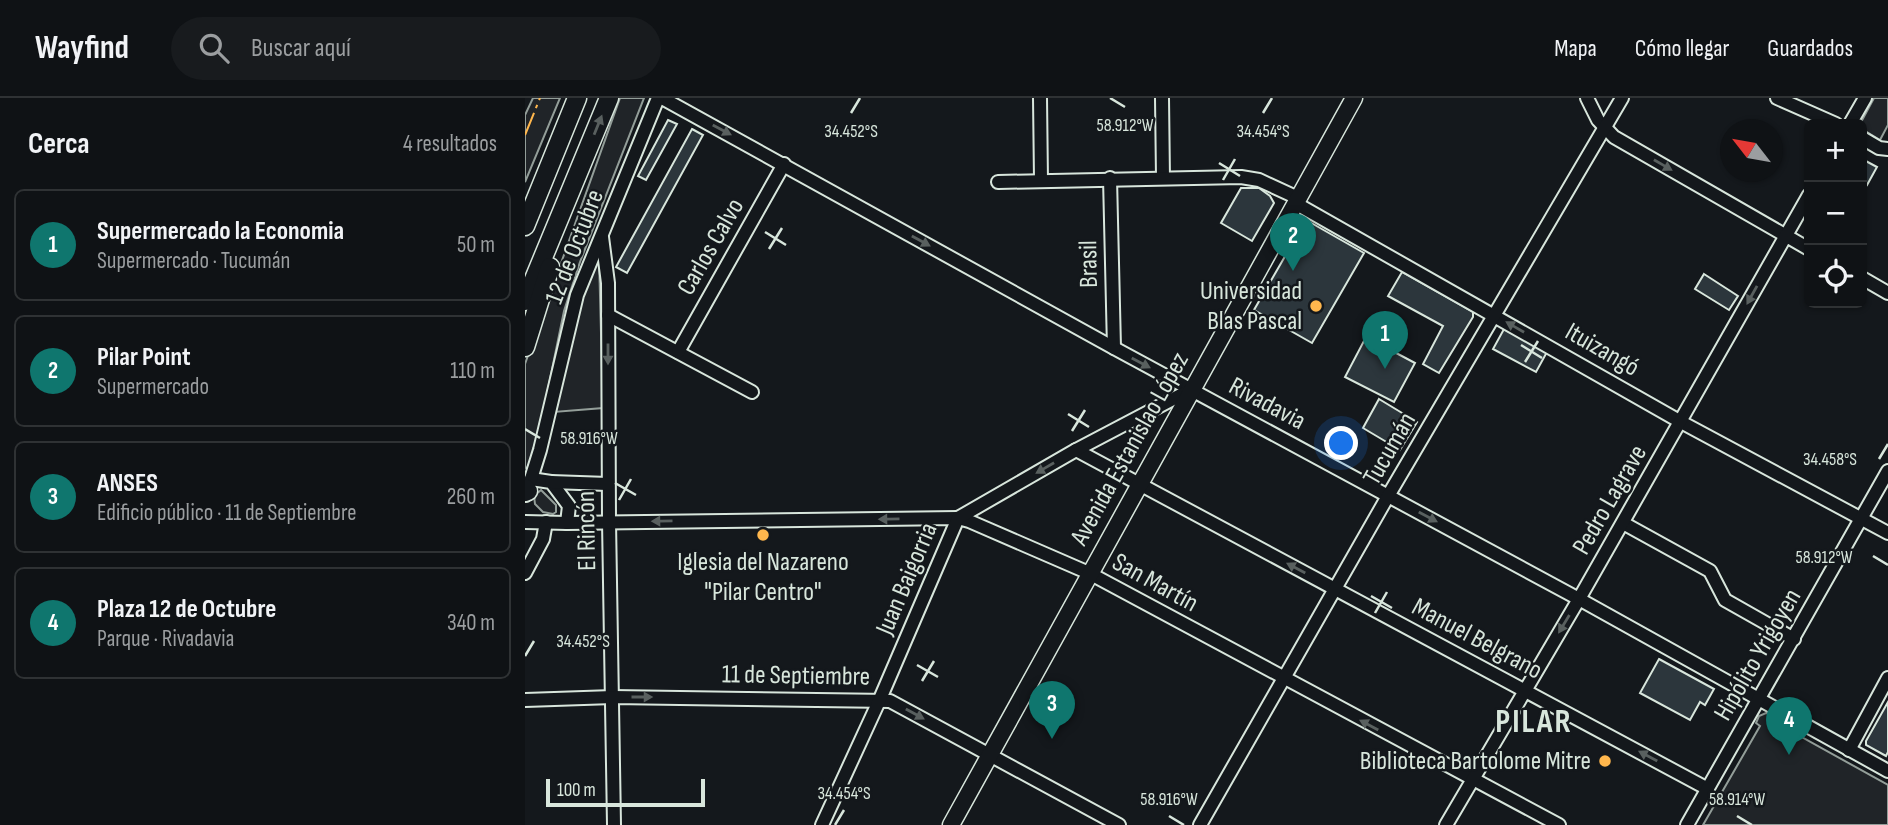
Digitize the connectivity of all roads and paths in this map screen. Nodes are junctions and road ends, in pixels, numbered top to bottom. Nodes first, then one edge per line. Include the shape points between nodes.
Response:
1 (577, 98) edge
2 (609, 98) edge
3 (660, 98) edge
4 (1039, 98) edge
5 (1162, 98) edge
6 (1354, 98) edge
7 (1587, 98) edge
8 (1622, 98) edge
9 (1777, 98) edge
10 (1865, 98) edge
11 (1825, 119) edge
12 (1853, 119) edge
13 (1605, 130) junction
14 (1867, 141) edge
15 (1888, 149) edge
16 (587, 152) junction
17 (784, 164) junction
18 (1110, 178) junction
19 (1163, 178) junction
20 (1041, 180) junction
21 (998, 182) dead end
22 (1297, 200) junction
23 (1804, 204) edge
24 (525, 226) edge
25 (1786, 236) junction
26 (602, 237) junction
27 (1804, 246) edge
28 (1867, 281) edge
29 (1888, 293) edge
30 (525, 301) edge
31 (608, 315) junction
32 (1495, 315) junction
33 (525, 347) edge
34 (1114, 348) junction
35 (678, 352) junction
36 (1192, 389) junction
37 (752, 392) dead end
38 (1681, 422) junction
39 (1076, 450) junction
40 (1888, 471) edge
41 (551, 482) junction
42 (608, 484) junction
43 (1140, 484) junction
44 (527, 489) edge
45 (1388, 496) junction
46 (958, 518) junction
47 (1861, 519) junction
48 (525, 522) edge
49 (546, 522) junction
50 (609, 522) junction
51 (567, 523) junction
52 (1623, 523) junction
53 (1888, 533) edge
54 (526, 570) edge
55 (1089, 573) junction
56 (1335, 589) junction
57 (1579, 599) junction
58 (1794, 639) junction
59 (1888, 678) edge
60 (1283, 679) junction
61 (1524, 690) junction
62 (613, 697) junction
63 (880, 699) junction
64 (525, 700) edge
65 (1758, 700) junction
66 (1849, 750) junction
67 (990, 755) junction
68 (1888, 771) edge
69 (1472, 780) junction
70 (1708, 789) junction
71 (614, 825) edge
72 (822, 825) edge
73 (951, 825) edge
74 (1119, 825) edge
75 (1201, 825) edge
76 (1446, 825) edge
77 (1559, 825) edge
78 (1687, 825) edge

1 - 24 highway
16 -> 2 highway
3 -> 17 street, Rivadavia
3 - 26 street, 12 de Octubre
4 - 20 street
5 - 19 street
6 - 22 main road, Avenida Estanislao López
7 - 13 street
8 - 13 street, Tucumán
9 - 11 street
10 - 12 street
13 -> 25 street
13 - 32 street, Tucumán
14 - 15 street
16 - 30 highway
16 - 33 highway
17 -> 34 street, Rivadavia
17 - 35 street, Carlos Calvo
18 - 19 street, Ituizangó
18 - 20 street, Ituizangó
18 - 34 street, Brasil
19 - 22 street, Ituizangó via 1251,177
20 - 21 street, Ituizangó
22 - 32 street, Ituizangó
22 - 36 main road, Avenida Estanislao López
23 - 25 street, Pedro Lagrave
25 - 27 street
25 -> 38 street, Pedro Lagrave
26 - 31 street, El Rincón
26 - 44 street, 12 de Octubre via 577,295
28 - 29 street
31 - 35 street
31 -> 42 street, El Rincón
38 -> 32 street, Ituizangó
32 - 45 street, Tucumán
34 -> 36 street, Rivadavia
35 - 37 street
36 - 39 street, Juan Baigorria
36 - 43 main road, Avenida Estanislao López
36 - 45 street, Rivadavia
38 - 47 street, Ituizangó
38 - 52 street, Pedro Lagrave
39 - 43 street, Manuel Belgrano
39 -> 46 street, Juan Baigorria
40 - 47 street, Hipólito Yrigoyen
41 - 42 street
41 - 44 street
41 - 51 street via 569,506
42 - 50 street, El Rincón
43 - 55 main road, Avenida Estanislao López
56 -> 43 street, Manuel Belgrano
45 - 56 street, Tucumán
45 -> 57 street, Rivadavia
46 -> 50 street, San Martín
46 - 55 street, San Martín
46 - 63 street, Juan Baigorria
47 - 53 street, Ituizangó
47 - 58 street, Hipólito Yrigoyen
48 - 49 street, San Martín
49 - 51 street, San Martín
49 - 54 street via 543,539
50 - 51 street, San Martín
50 - 62 street, El Rincón
52 - 57 street, Pedro Lagrave
52 - 58 street via 1710,571 1725,600
55 - 60 street, San Martín
55 - 67 main road, Avenida Estanislao López
56 - 60 street, Tucumán
56 - 61 street, Manuel Belgrano
57 -> 61 street, Pedro Lagrave
57 - 65 street, Rivadavia
58 - 65 street, Hipólito Yrigoyen
59 - 66 street
69 -> 60 street, San Martín
60 - 75 street, Tucumán
61 - 69 street, Pedro Lagrave
70 -> 61 street, Manuel Belgrano
62 -> 63 street, 11 de Septiembre
62 - 64 street, 11 de Septiembre
62 - 71 street, El Rincón
63 -> 67 street, 11 de Septiembre
63 - 72 street, Juan Baigorria
65 - 66 street, Rivadavia
65 - 70 street, Hipólito Yrigoyen
66 - 68 street, Rivadavia
67 - 73 main road, Avenida Estanislao López
67 - 74 street, 11 de Septiembre
69 - 76 street, Pedro Lagrave
69 - 77 street, San Martín
70 - 78 street, Hipólito Yrigoyen

